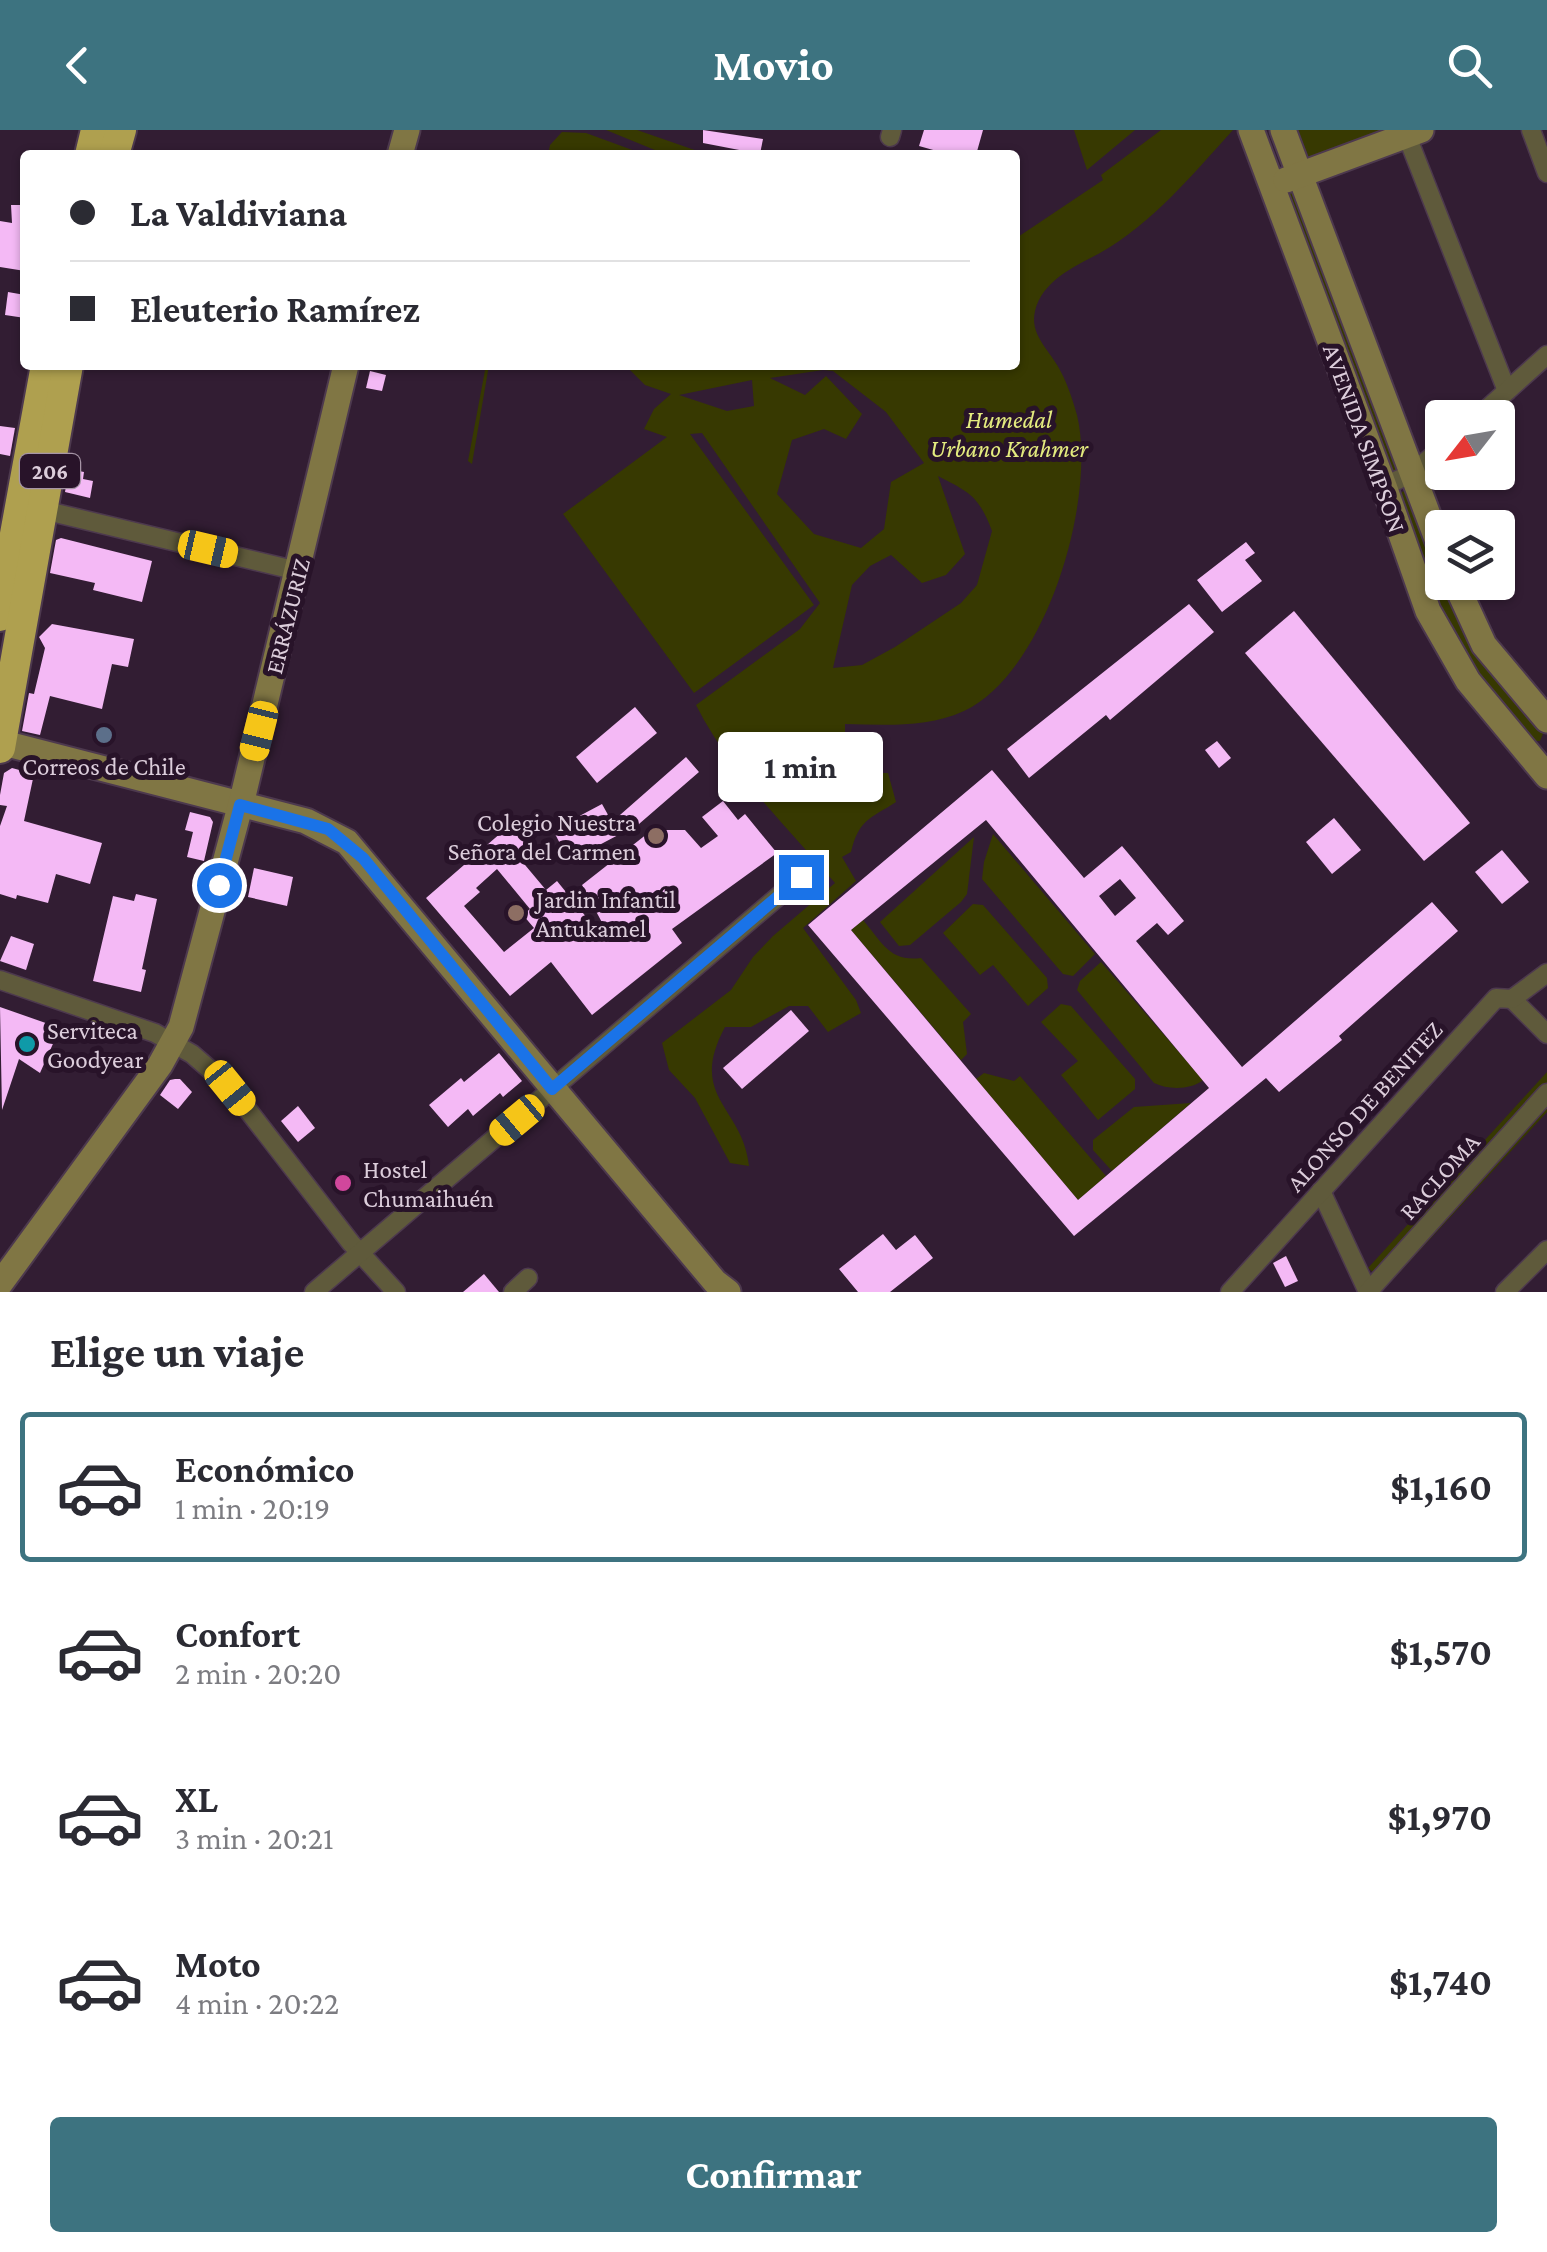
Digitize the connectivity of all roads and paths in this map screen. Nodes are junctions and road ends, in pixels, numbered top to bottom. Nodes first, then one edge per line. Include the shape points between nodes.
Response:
1 (1250, 130) edge
2 (1283, 130) edge
3 (1530, 130) edge
4 (1414, 133) edge
5 (1547, 173) edge
6 (1300, 176) junction
7 (1272, 185) junction
8 (1547, 355) edge
9 (45, 370) edge
10 (67, 370) edge
11 (345, 370) edge
12 (1507, 391) junction
13 (1497, 400) edge
14 (1425, 462) edge
15 (1410, 474) junction
16 (1384, 486) junction
17 (42, 510) junction
18 (1425, 511) edge
19 (298, 572) junction
20 (1462, 600) edge
21 (0, 616) edge
22 (1547, 720) edge
23 (0, 744) edge
24 (1542, 760) edge
25 (240, 805) junction
26 (801, 877) dead end
27 (1547, 973) edge
28 (0, 980) edge
29 (1512, 999) junction
30 (1547, 1034) edge
31 (174, 1042) junction
32 (552, 1089) junction
33 (1547, 1093) edge
34 (1321, 1191) junction
35 (1547, 1250) edge
36 (360, 1253) junction
37 (8, 1278) edge
38 (528, 1278) dead end
39 (715, 1289) edge
40 (314, 1292) edge
41 (396, 1292) edge
42 (513, 1292) edge
43 (1230, 1292) edge
44 (1368, 1292) edge
45 (1505, 1292) edge

1 - 7 main road, AVENIDA SIMPSON
2 - 6 main road, AVENIDA SIMPSON
3 - 5 street
4 - 6 main road
4 - 12 street
6 - 7 main road
6 - 15 main road, AVENIDA SIMPSON
7 - 16 main road, AVENIDA SIMPSON
8 - 12 street
9 - 21 highway, 206
10 - 17 highway, 206
11 - 19 main road, ERRÁZURIZ
12 - 13 street
14 - 15 street
15 - 16 street
15 - 18 main road, AVENIDA SIMPSON
16 - 24 main road, AVENIDA SIMPSON via 1445,644 1468,681
17 - 19 street
17 - 23 highway, 206
19 - 25 main road, ERRÁZURIZ
20 - 22 main road via 1484,645
23 - 25 main road
25 - 31 main road, ERRÁZURIZ
25 - 32 main road via 306,821 347,842
26 - 32 street
27 - 29 street, ALONSO DE BENITEZ
28 - 31 street
29 - 30 street
29 - 34 street, ALONSO DE BENITEZ via 1496,998
31 - 36 street via 230,1088
31 - 37 main road, ERRÁZURIZ
32 - 36 street
32 - 39 main road
33 - 44 street, RACLOMA
34 - 43 street, ALONSO DE BENITEZ
34 - 44 street
35 - 45 street
36 - 40 street
36 - 41 street
38 - 42 street

